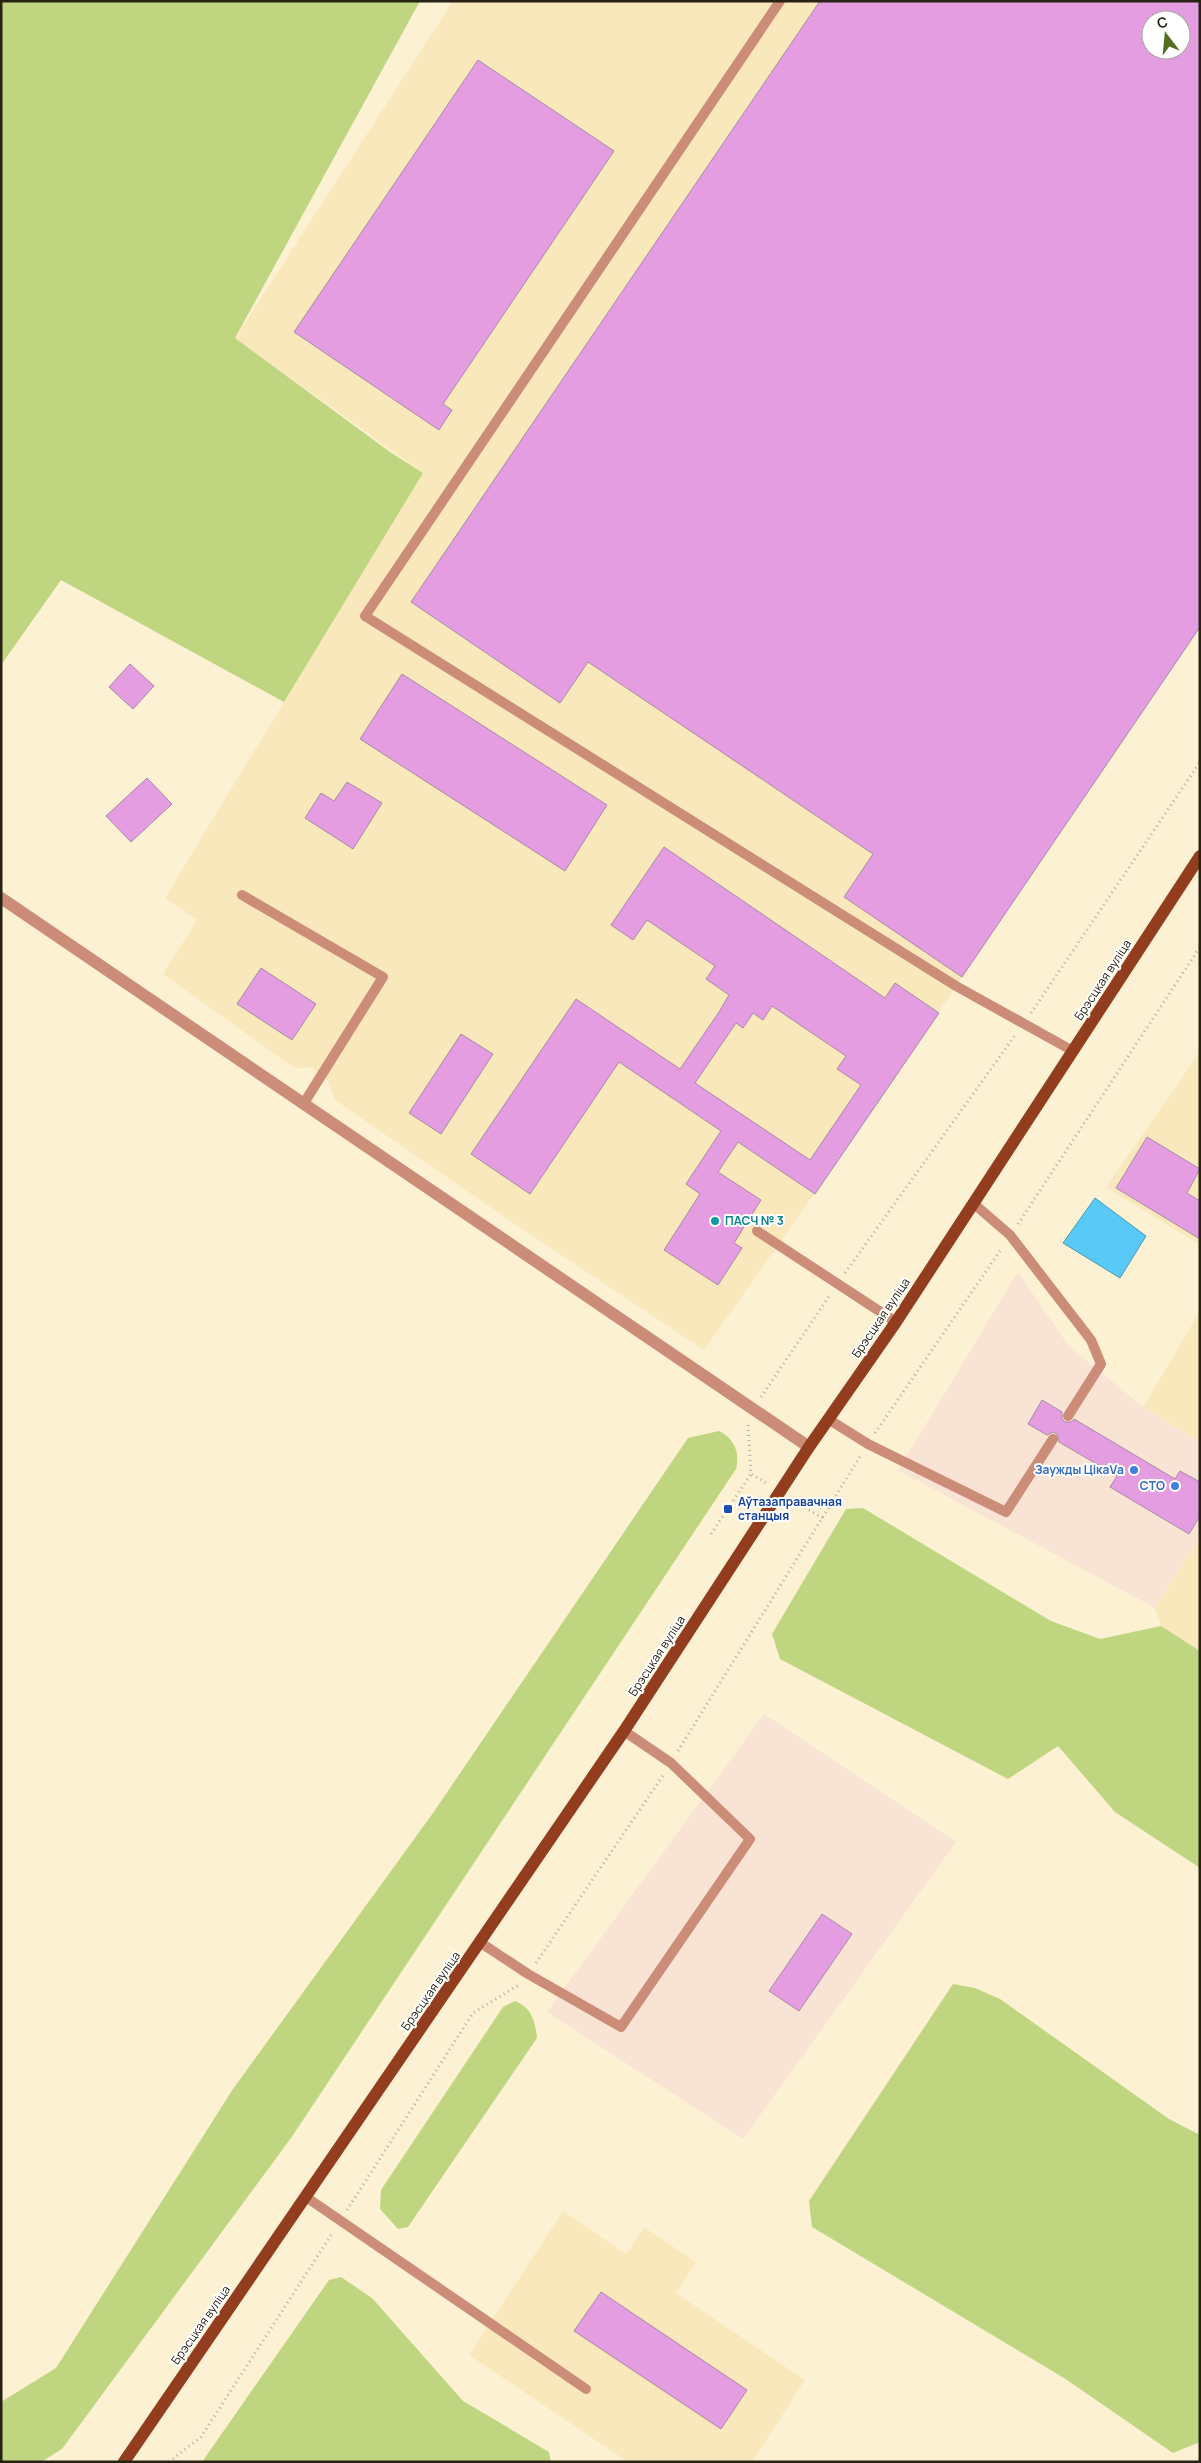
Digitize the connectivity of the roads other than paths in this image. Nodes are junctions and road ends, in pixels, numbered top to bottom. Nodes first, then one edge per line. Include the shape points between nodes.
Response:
1 (780, 1) edge
2 (1200, 856) edge
3 (242, 895) dead end
4 (1, 898) edge
5 (1072, 1051) junction
6 (304, 1103) junction
7 (973, 1202) junction
8 (757, 1231) dead end
9 (896, 1322) junction
10 (1068, 1416) dead end
11 (828, 1419) junction
12 (1053, 1439) dead end
13 (809, 1447) junction
14 (624, 1731) junction
15 (481, 1943) junction
16 (306, 2196) junction
17 (586, 2389) dead end
18 (124, 2462) edge

1 - 5 lane via 364,616 956,986
2 - 5 main road, Брэсцкая вуліца
3 - 6 lane via 383,977
4 - 6 street
5 - 7 main road, Брэсцкая вуліца
6 - 13 street
7 - 9 main road, Брэсцкая вуліца
7 - 10 lane via 1010,1236 1091,1340 1100,1364
8 - 9 lane
9 - 11 main road, Брэсцкая вуліца
11 - 12 lane via 868,1444 1006,1512
11 - 13 main road, Брэсцкая вуліца
13 - 14 main road, Брэсцкая вуліца
14 - 15 main road, Брэсцкая вуліца
14 - 15 lane via 671,1763 750,1839 621,2027
15 - 16 main road, Брэсцкая вуліца
16 - 17 lane
16 - 18 main road, Брэсцкая вуліца

